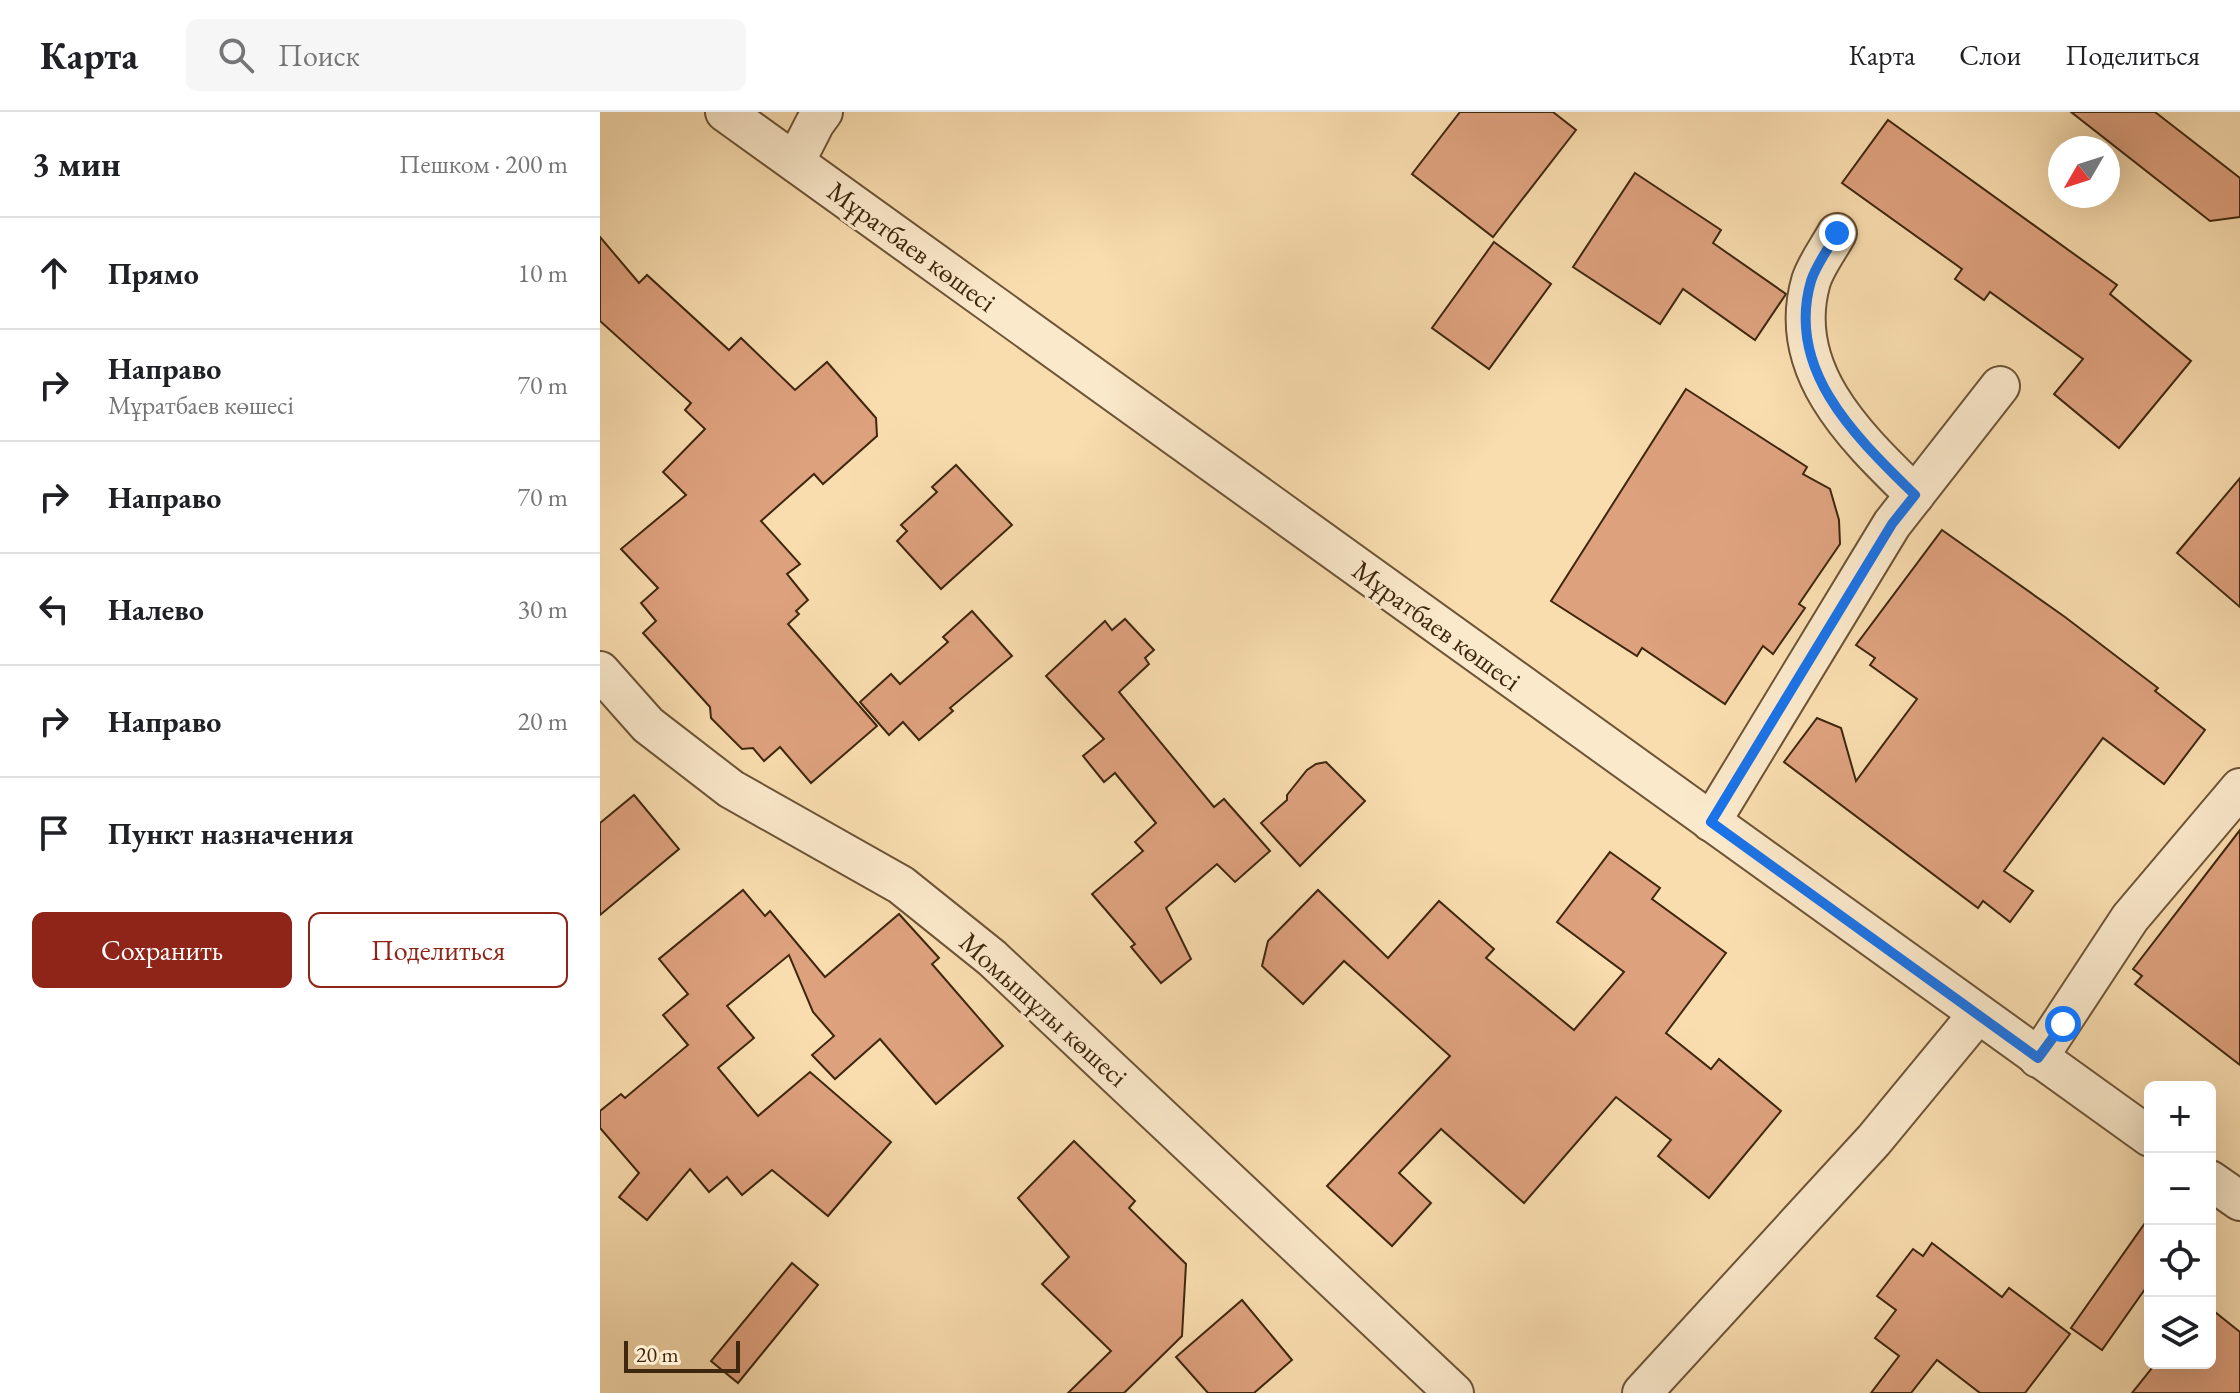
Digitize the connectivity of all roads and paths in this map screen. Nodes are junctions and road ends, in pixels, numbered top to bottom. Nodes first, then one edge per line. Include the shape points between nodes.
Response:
1 (725, 112) edge
2 (823, 112) edge
3 (795, 162) junction
4 (1837, 233) dead end
5 (2000, 386) dead end
6 (1915, 495) junction
7 (600, 671) edge
8 (2240, 788) edge
9 (1711, 822) junction
10 (1978, 1014) junction
11 (2038, 1058) junction
12 (2144, 1133) edge
13 (2216, 1184) edge
14 (2240, 1201) edge
15 (1454, 1393) edge
16 (1642, 1393) edge

1 - 3 street, Мұратбаев көшесі
2 - 3 street
3 - 9 street, Мұратбаев көшесі
4 - 6 street via 1812,279 1805,312 1810,349 1824,392 1863,444
5 - 6 street
6 - 9 street via 1892,524
7 - 15 street, Момышұлы көшесі via 648,725 731,789 901,885 992,958
8 - 11 street via 2130,918
9 - 10 street, Мұратбаев көшесі
10 - 11 street, Мұратбаев көшесі
10 - 16 street via 1874,1140
11 - 12 street, Мұратбаев көшесі
13 - 14 street

